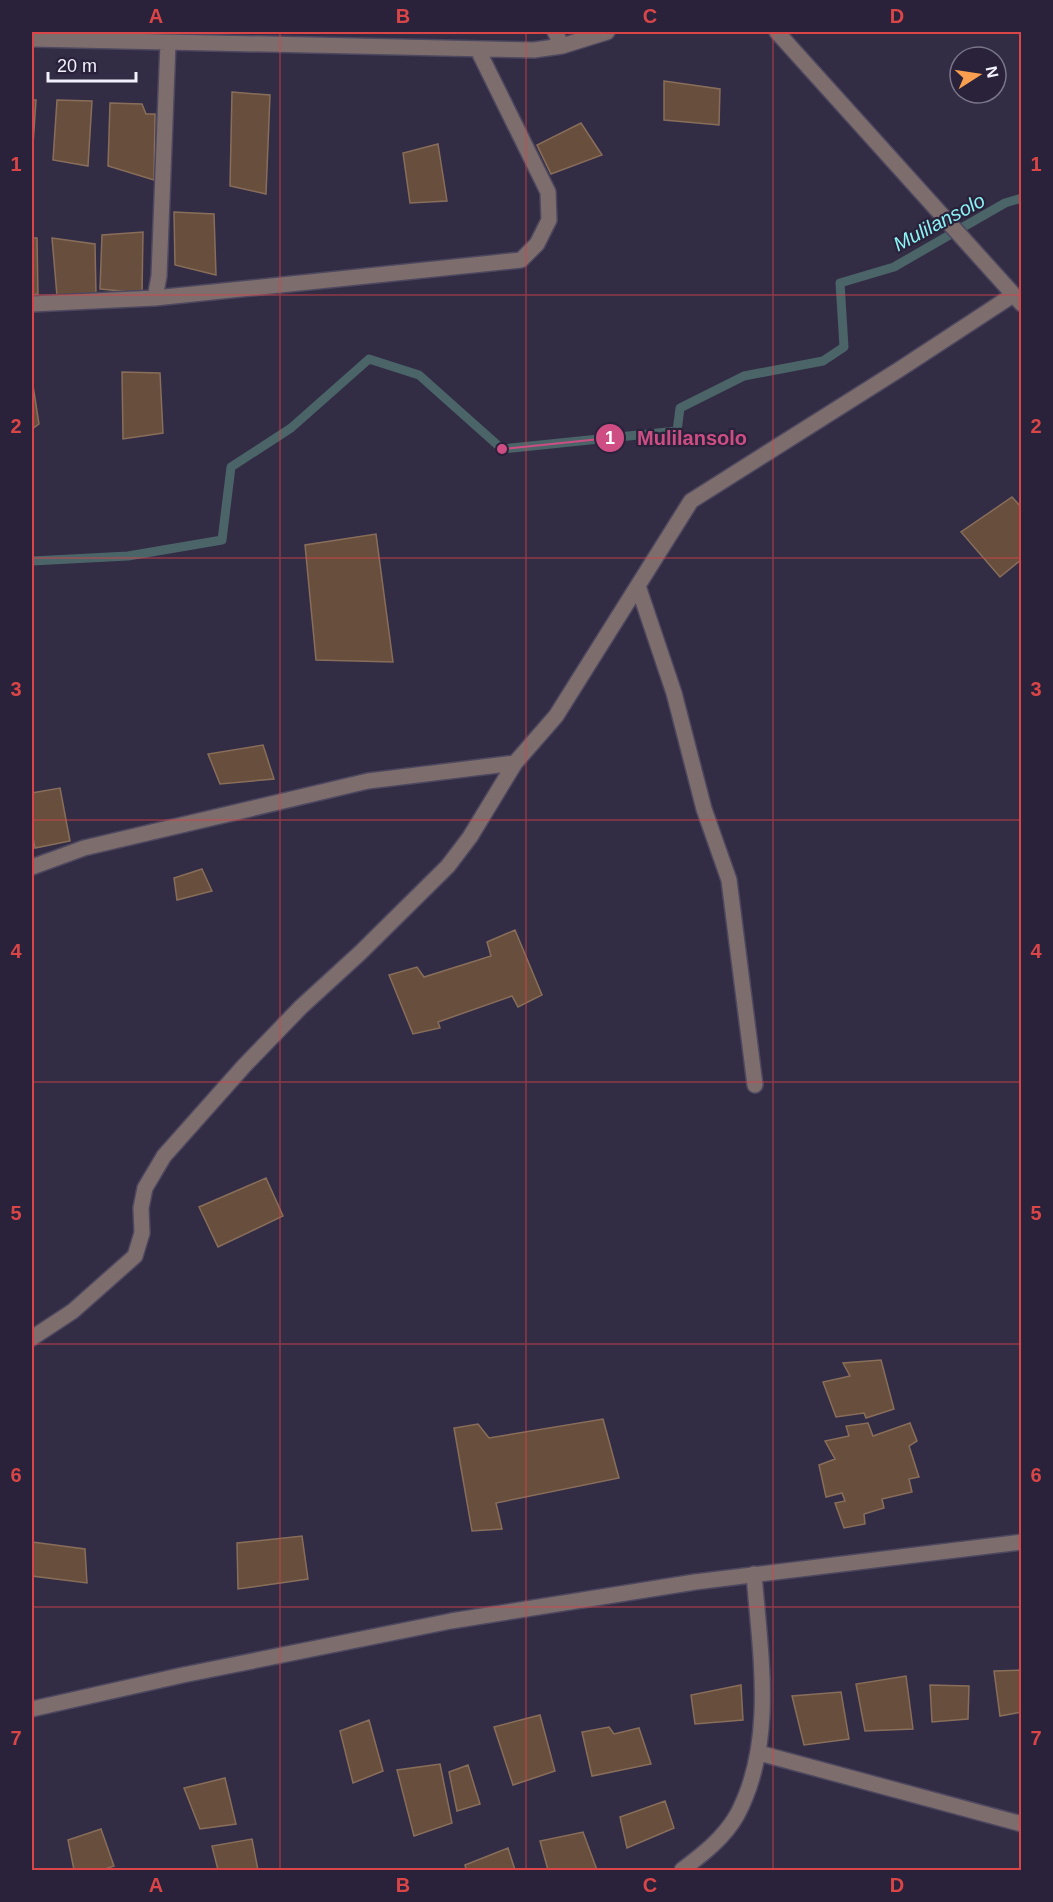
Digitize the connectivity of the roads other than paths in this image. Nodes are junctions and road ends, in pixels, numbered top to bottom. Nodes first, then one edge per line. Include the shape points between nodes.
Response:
1 (555, 32) edge
2 (607, 32) edge
3 (777, 32) edge
4 (32, 39) edge
5 (168, 42) junction
6 (562, 46) junction
7 (478, 50) junction
8 (155, 298) junction
9 (1017, 299) edge
10 (32, 304) edge
11 (638, 586) junction
12 (515, 763) junction
13 (32, 867) edge
14 (755, 1085) dead end
15 (32, 1338) edge
16 (1022, 1542) edge
17 (754, 1574) junction
18 (32, 1709) edge
19 (759, 1753) junction
20 (1022, 1824) edge
21 (682, 1870) edge

1 - 6 street
2 - 6 street
3 - 9 street
4 - 5 street
5 - 7 street
5 - 8 street
6 - 7 street
7 - 8 street via 548,192 549,220 537,244 521,260
8 - 10 street
9 - 11 street via 691,501
11 - 12 street via 556,716
11 - 14 street via 729,880
12 - 13 street via 368,781 84,848
12 - 15 street via 448,866 301,1007 164,1156 145,1188 142,1233 135,1256 73,1311
16 - 17 street
17 - 18 street via 451,1621
17 - 19 street via 763,1703
19 - 20 street
19 - 21 street via 736,1816 712,1847

